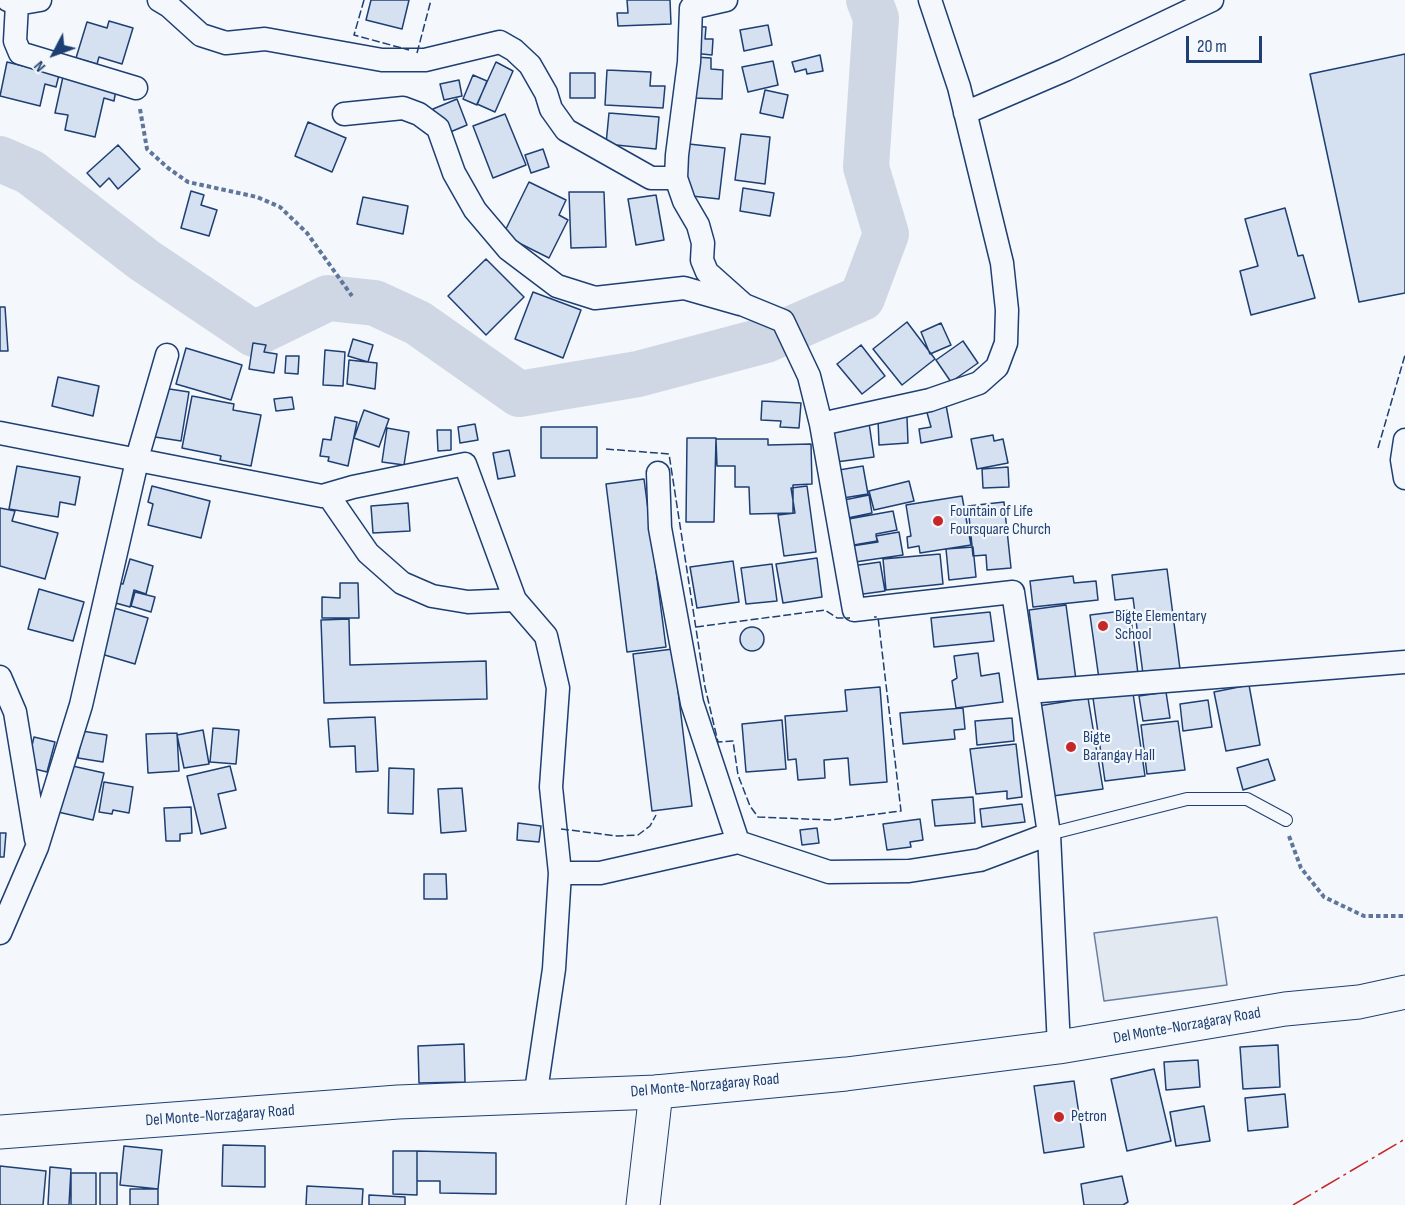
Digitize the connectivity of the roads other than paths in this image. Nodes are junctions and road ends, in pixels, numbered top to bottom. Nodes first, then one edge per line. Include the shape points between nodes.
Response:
1 (40, 0) edge
2 (159, 0) edge
3 (726, 0) edge
4 (930, 0) edge
5 (1212, 0) edge
6 (14, 10) edge
7 (0, 40) edge
8 (136, 88) road end
9 (965, 113) junction
10 (344, 114) dead end
11 (676, 178) junction
12 (744, 305) junction
13 (167, 355) dead end
14 (821, 424) junction
15 (0, 432) edge
16 (1405, 440) edge
17 (138, 462) junction
18 (658, 473) dead end
19 (1405, 478) edge
20 (328, 495) junction
21 (515, 600) junction
22 (1405, 662) edge
23 (0, 677) edge
24 (1028, 692) junction
25 (1286, 820) road end
26 (1049, 834) junction
27 (738, 842) junction
28 (38, 847) junction
29 (560, 873) junction
30 (0, 933) edge
31 (1405, 992) edge
32 (1059, 1047) junction
33 (656, 1092) junction
34 (535, 1098) junction
35 (0, 1132) edge
36 (643, 1205) edge

1 - 6 street
2 - 11 street via 201,35 226,43 265,39 382,60 425,60 500,42 530,65 566,130 651,178
3 - 11 street via 691,8
4 - 9 street
5 - 9 street
6 - 7 street
6 - 8 street via 15,41 24,55
9 - 14 street via 1002,263 1006,343 997,367 979,383 930,400
10 - 12 street via 403,108 438,128 454,173 475,210 508,249 557,286 595,298 684,288
11 - 12 street via 698,225 707,272
12 - 14 street via 783,321 809,376
13 - 17 street
14 - 24 street via 854,610 1013,592
15 - 17 street
16 - 19 street
17 - 20 street
17 - 28 street via 81,705
18 - 27 street via 660,528 692,703
20 - 21 street via 368,553 402,583 432,596 468,602
20 - 21 street via 465,464
21 - 29 street via 546,636 558,688 551,787
22 - 24 street
23 - 28 street via 15,712
24 - 26 street
25 - 26 lane via 1247,799 1187,799
26 - 27 street via 980,860 909,871 829,872
26 - 32 street
27 - 29 street via 600,873
28 - 30 street
29 - 34 street via 554,969
31 - 32 main road, Del Monte-Norzagaray Road
32 - 33 main road, Del Monte-Norzagaray Road via 846,1074
33 - 34 main road, Del Monte-Norzagaray Road
33 - 36 main road
34 - 35 main road, Del Monte-Norzagaray Road via 398,1102

